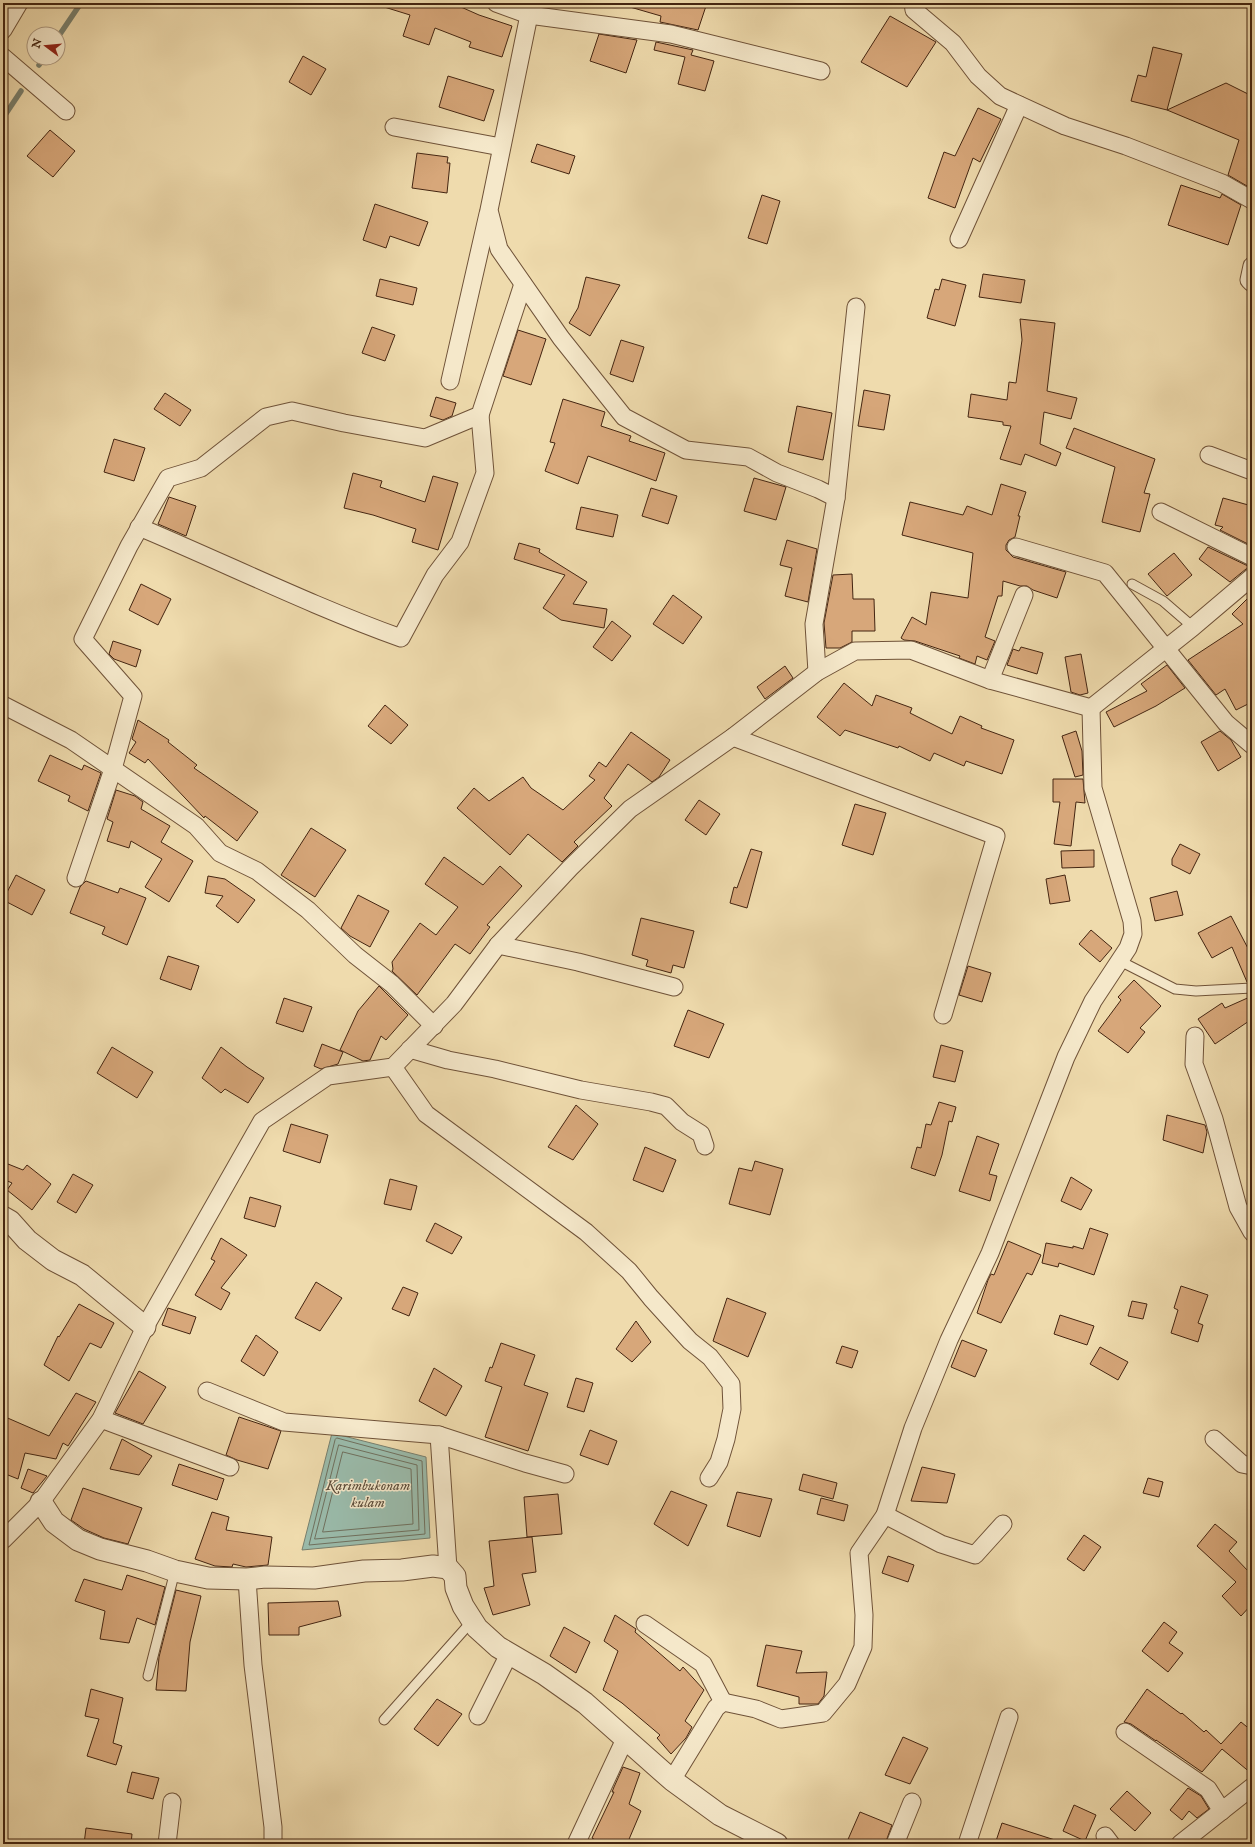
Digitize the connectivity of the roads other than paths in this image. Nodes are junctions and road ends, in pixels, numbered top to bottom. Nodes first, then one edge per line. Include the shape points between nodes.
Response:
1 (19, 3) edge
2 (496, 3) edge
3 (914, 3) edge
4 (527, 9) edge
5 (3, 30) edge
6 (3, 57) edge
7 (820, 72) dead end
8 (1019, 104) junction
9 (66, 111) dead end
10 (394, 127) dead end
11 (501, 147) junction
12 (1252, 200) edge
13 (489, 210) junction
14 (959, 239) dead end
15 (1252, 266) edge
16 (1252, 283) edge
17 (523, 284) junction
18 (856, 307) dead end
19 (450, 382) dead end
20 (480, 415) junction
21 (1209, 455) dead end
22 (1252, 471) edge
23 (836, 498) junction
24 (1161, 512) dead end
25 (139, 527) junction
26 (1016, 547) dead end
27 (1252, 557) edge
28 (1252, 577) edge
29 (1132, 584) dead end
30 (1024, 595) dead end
31 (1193, 627) junction
32 (1165, 648) junction
33 (817, 672) junction
34 (990, 680) junction
35 (3, 705) edge
36 (1091, 708) junction
37 (733, 737) junction
38 (1252, 745) edge
39 (113, 769) junction
40 (76, 878) dead end
41 (498, 946) junction
42 (1120, 960) junction
43 (674, 987) dead end
44 (1252, 988) edge
45 (943, 1015) dead end
46 (434, 1026) junction
47 (1195, 1036) dead end
48 (410, 1049) junction
49 (393, 1067) junction
50 (705, 1146) dead end
51 (3, 1217) edge
52 (1252, 1232) edge
53 (145, 1327) junction
54 (207, 1391) dead end
55 (100, 1419) junction
56 (439, 1435) junction
57 (1214, 1439) dead end
58 (1252, 1466) edge
59 (230, 1467) dead end
60 (565, 1474) dead end
61 (709, 1478) dead end
62 (41, 1502) junction
63 (885, 1515) junction
64 (1003, 1524) dead end
65 (3, 1540) edge
66 (448, 1568) junction
67 (175, 1571) junction
68 (247, 1580) junction
69 (472, 1621) junction
70 (645, 1624) dead end
71 (509, 1654) junction
72 (148, 1676) dead end
73 (723, 1702) junction
74 (478, 1716) dead end
75 (1009, 1717) dead end
76 (384, 1720) dead end
77 (1125, 1732) dead end
78 (625, 1739) junction
79 (672, 1780) junction
80 (1252, 1788) edge
81 (172, 1802) dead end
82 (912, 1802) dead end
83 (1222, 1812) junction
84 (167, 1844) edge
85 (274, 1844) edge
86 (576, 1844) edge
87 (777, 1844) edge
88 (895, 1844) edge
89 (967, 1844) edge
90 (1180, 1844) edge

1 - 5 street
2 - 4 street
3 - 8 street via 914,10 953,43 978,76 1000,96
4 - 7 street via 671,34
4 - 11 street
6 - 9 street
8 - 12 street via 1065,126 1126,146 1222,183
8 - 14 street
10 - 11 street
11 - 13 street
13 - 17 street via 499,249
13 - 19 street
15 - 16 street via 1249,280
17 - 20 street
17 - 23 street via 624,417 686,450 748,457 777,474
18 - 23 street
20 - 25 street via 426,438 292,411 266,417 201,468 168,478
20 - 25 street via 485,473 460,542 435,575 401,638 348,619
21 - 22 street
23 - 33 street via 814,624
24 - 27 street
25 - 39 street via 83,639 133,696
26 - 32 street via 1104,573
28 - 31 street
29 - 31 lane via 1163,601
30 - 34 street
31 - 32 street
32 - 36 street
32 - 38 street via 1226,723
33 - 34 street via 855,651 911,650
33 - 37 street
34 - 36 street
35 - 39 street via 71,740
36 - 42 street via 1093,788 1132,921 1133,934
37 - 41 street via 630,809 570,868
37 - 45 street via 996,836
39 - 40 street
39 - 46 street via 196,826 220,853 257,871 308,910 355,955 392,984
41 - 43 street via 578,962
41 - 46 street
42 - 44 lane via 1175,989 1196,991
42 - 63 street via 1093,1001 1066,1057 990,1253 949,1340 913,1428
46 - 48 street
47 - 52 street via 1194,1064 1214,1119 1238,1207
48 - 49 street
48 - 50 street via 580,1090 666,1106 682,1122 701,1134
49 - 53 street via 328,1076 262,1121
49 - 61 street via 426,1114 586,1232 629,1271 690,1342 710,1357 731,1384 732,1410 726,1439 719,1462
51 - 53 street via 42,1252 82,1275
53 - 55 street
54 - 56 street via 284,1422
55 - 59 street
55 - 62 street
56 - 60 street via 525,1464
56 - 66 street
57 - 58 street via 1242,1464
62 - 65 street
62 - 67 street via 54,1522 78,1540
63 - 64 street via 941,1544 975,1555
63 - 73 street via 859,1553 864,1615 863,1647 847,1684 823,1713 781,1719 756,1709
66 - 68 street via 433,1566 314,1578 265,1577
66 - 69 street via 455,1576 456,1588
67 - 68 street via 208,1578
67 - 72 lane
68 - 85 street via 253,1665
69 - 71 street via 498,1647
69 - 76 lane
70 - 73 street via 703,1664
71 - 74 street
71 - 78 street via 544,1674 585,1703
73 - 79 street via 716,1708
75 - 89 street
77 - 83 street via 1208,1789
78 - 79 street
78 - 86 street
79 - 87 street via 720,1816
80 - 83 street
81 - 84 street
82 - 88 street
83 - 90 street

